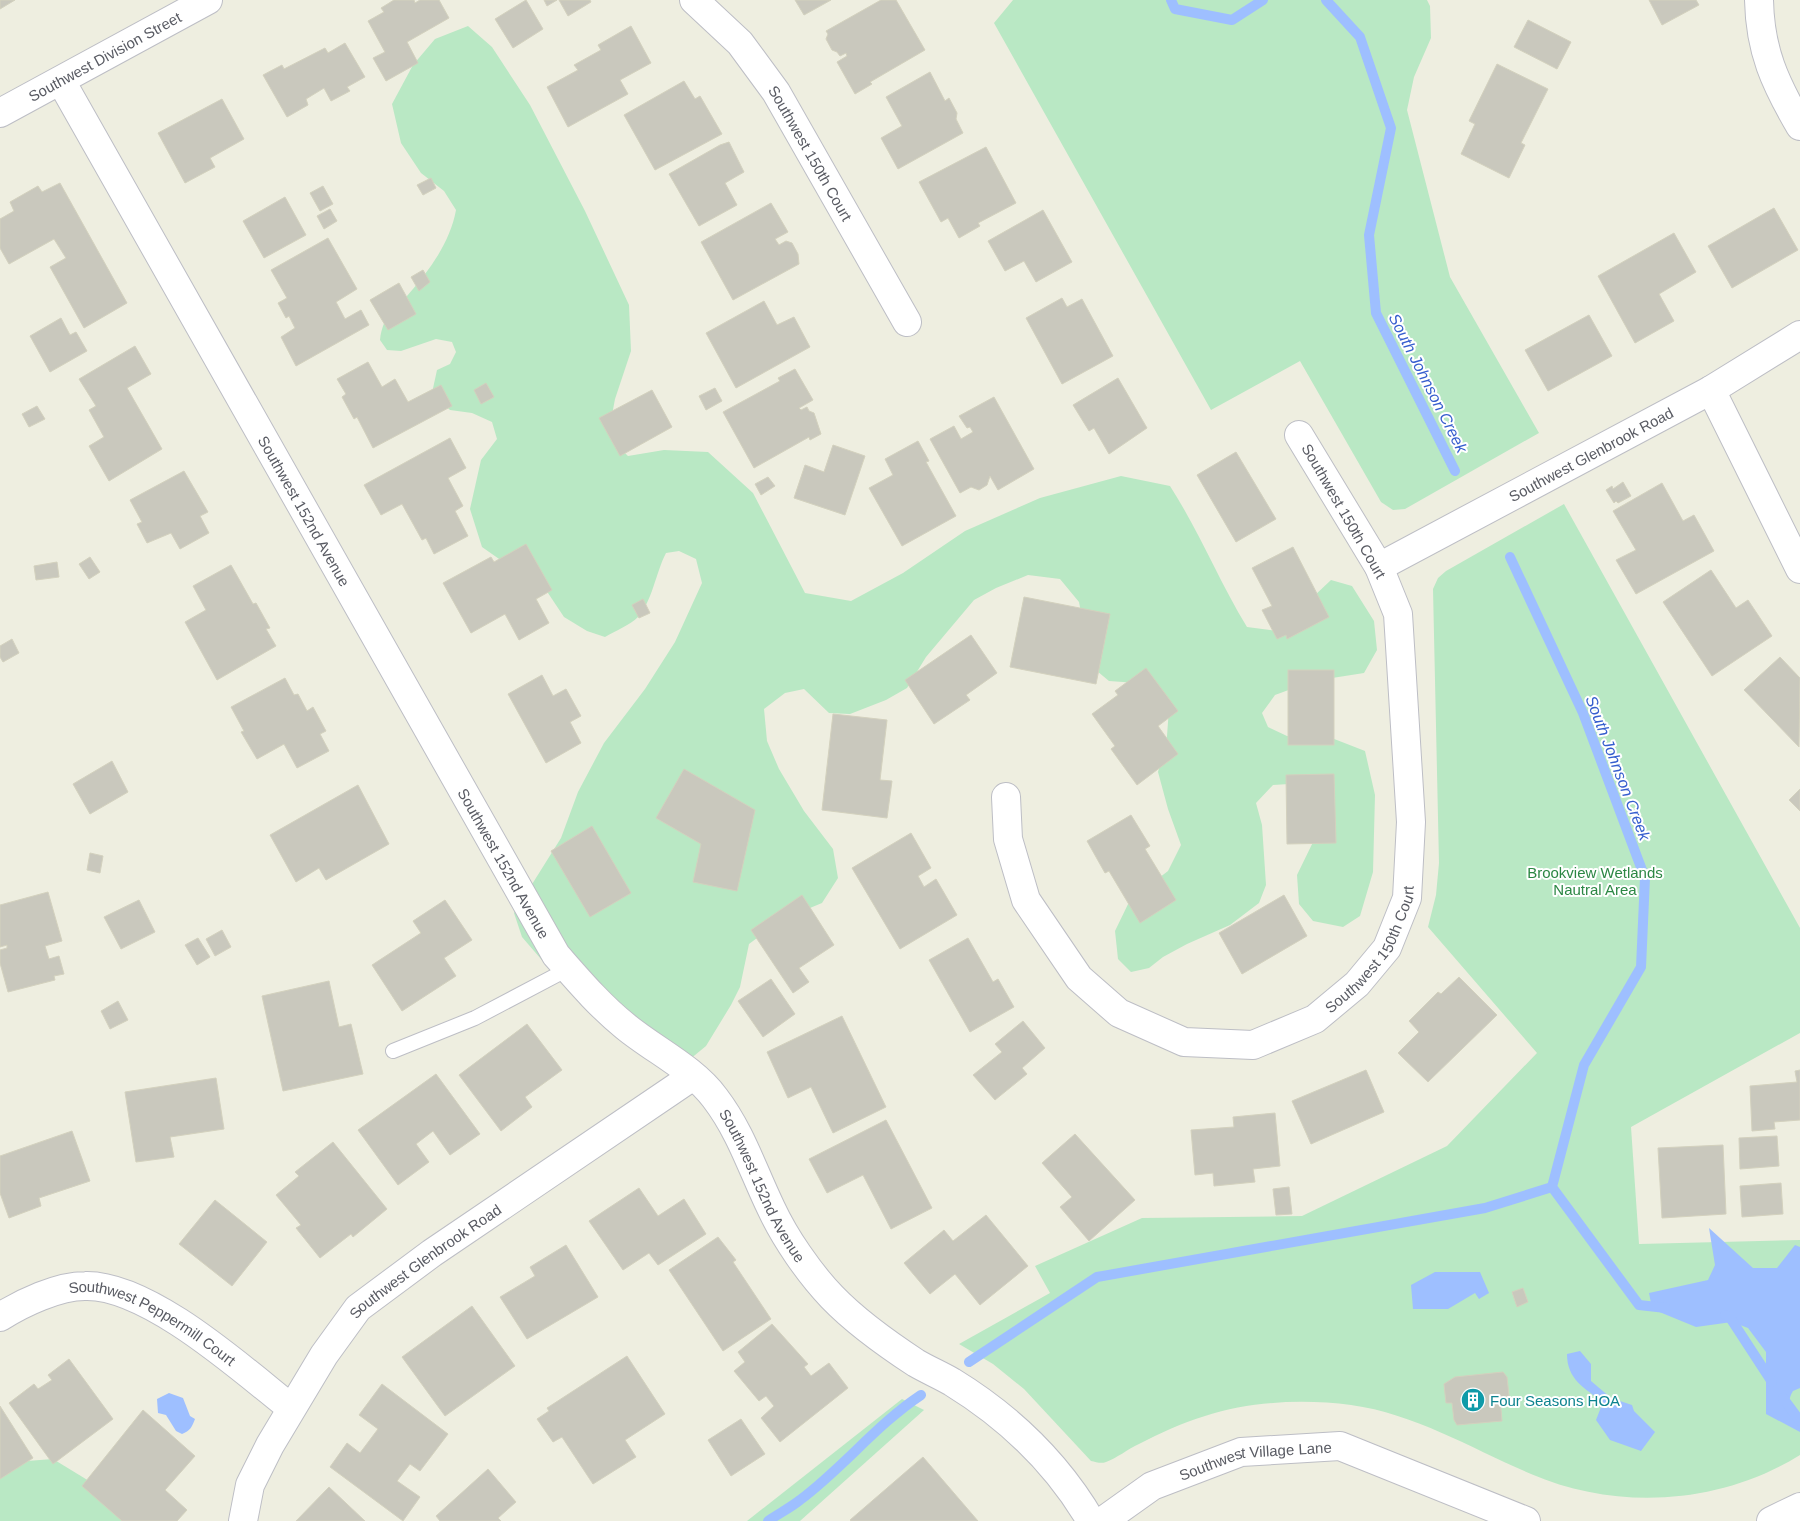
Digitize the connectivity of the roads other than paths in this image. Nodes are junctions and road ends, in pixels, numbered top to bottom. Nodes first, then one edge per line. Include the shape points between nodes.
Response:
1 (208, 0) edge
2 (694, 0) edge
3 (1759, 0) edge
4 (60, 81) junction
5 (0, 113) edge
6 (1800, 126) edge
7 (907, 322) dead end
8 (1800, 335) edge
9 (1711, 390) junction
10 (1299, 435) dead end
11 (1379, 567) junction
12 (1800, 569) edge
13 (1006, 797) dead end
14 (568, 969) junction
15 (394, 1051) dead end
16 (693, 1076) junction
17 (0, 1316) edge
18 (291, 1408) junction
19 (1800, 1507) edge
20 (243, 1521) edge
21 (1091, 1521) edge
22 (1103, 1521) edge
23 (1526, 1521) edge
24 (1771, 1521) edge

1 - 4 street, Southwest Division Street
2 - 7 street, Southwest 150th Court via 740,43 776,92
3 - 6 street via 1759,20 1767,62
4 - 5 street, Southwest Division Street
4 - 14 street, Southwest 152nd Avenue via 551,946
8 - 9 street, Southwest Glenbrook Road
9 - 11 street, Southwest Glenbrook Road
9 - 12 street
10 - 11 street, Southwest 150th Court
11 - 13 street, Southwest 150th Court via 1398,614 1410,822 1407,898 1387,948 1358,984 1315,1019 1253,1045 1184,1042 1119,1013 1079,978 1026,900 1008,839
14 - 15 lane via 475,1018
14 - 16 street, Southwest 152nd Avenue via 625,1026
16 - 18 street, Southwest Glenbrook Road via 432,1253 358,1308
16 - 21 street, Southwest 152nd Avenue via 714,1096 735,1127 771,1210 808,1268 832,1297 917,1364 952,1382 1018,1429 1071,1488
17 - 18 street, Southwest Peppermill Court via 49,1294 84,1286 106,1288 143,1302 179,1323
18 - 20 street, Southwest Glenbrook Road via 250,1485
19 - 24 street
22 - 23 street, Southwest Village Lane via 1152,1486 1241,1452 1340,1446

